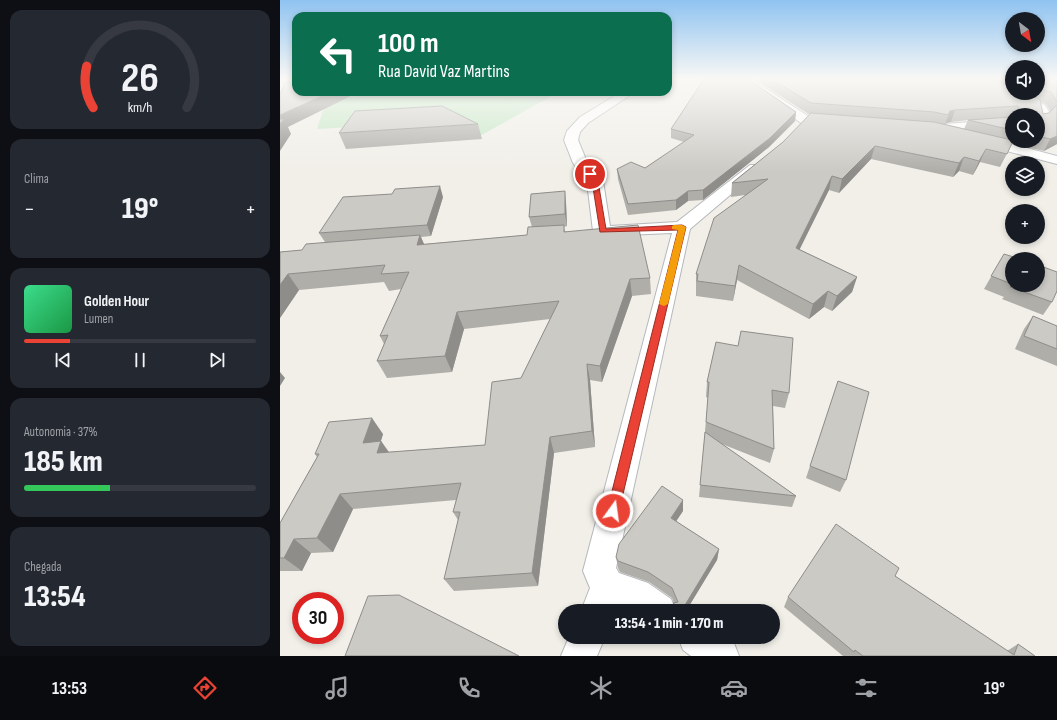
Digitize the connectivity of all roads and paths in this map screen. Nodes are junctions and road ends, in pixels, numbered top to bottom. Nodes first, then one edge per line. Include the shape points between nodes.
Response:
1 (601, 110) edge
2 (781, 110) edge
3 (844, 123) edge
4 (1005, 124) edge
5 (914, 128) edge
6 (930, 129) junction
7 (1057, 160) edge
8 (764, 161) edge
9 (682, 227) junction
10 (603, 598) edge
11 (649, 604) edge
12 (584, 644) edge
13 (705, 644) edge
14 (579, 656) edge
15 (721, 656) edge

1 - 9 street via 584,120 574,131 571,140 580,164 595,181 595,232
2 - 3 street via 800,125
4 - 6 street
5 - 6 street
6 - 7 street
8 - 9 street
9 - 10 street via 599,571
10 - 11 street via 636,595
12 - 14 street
13 - 15 street

